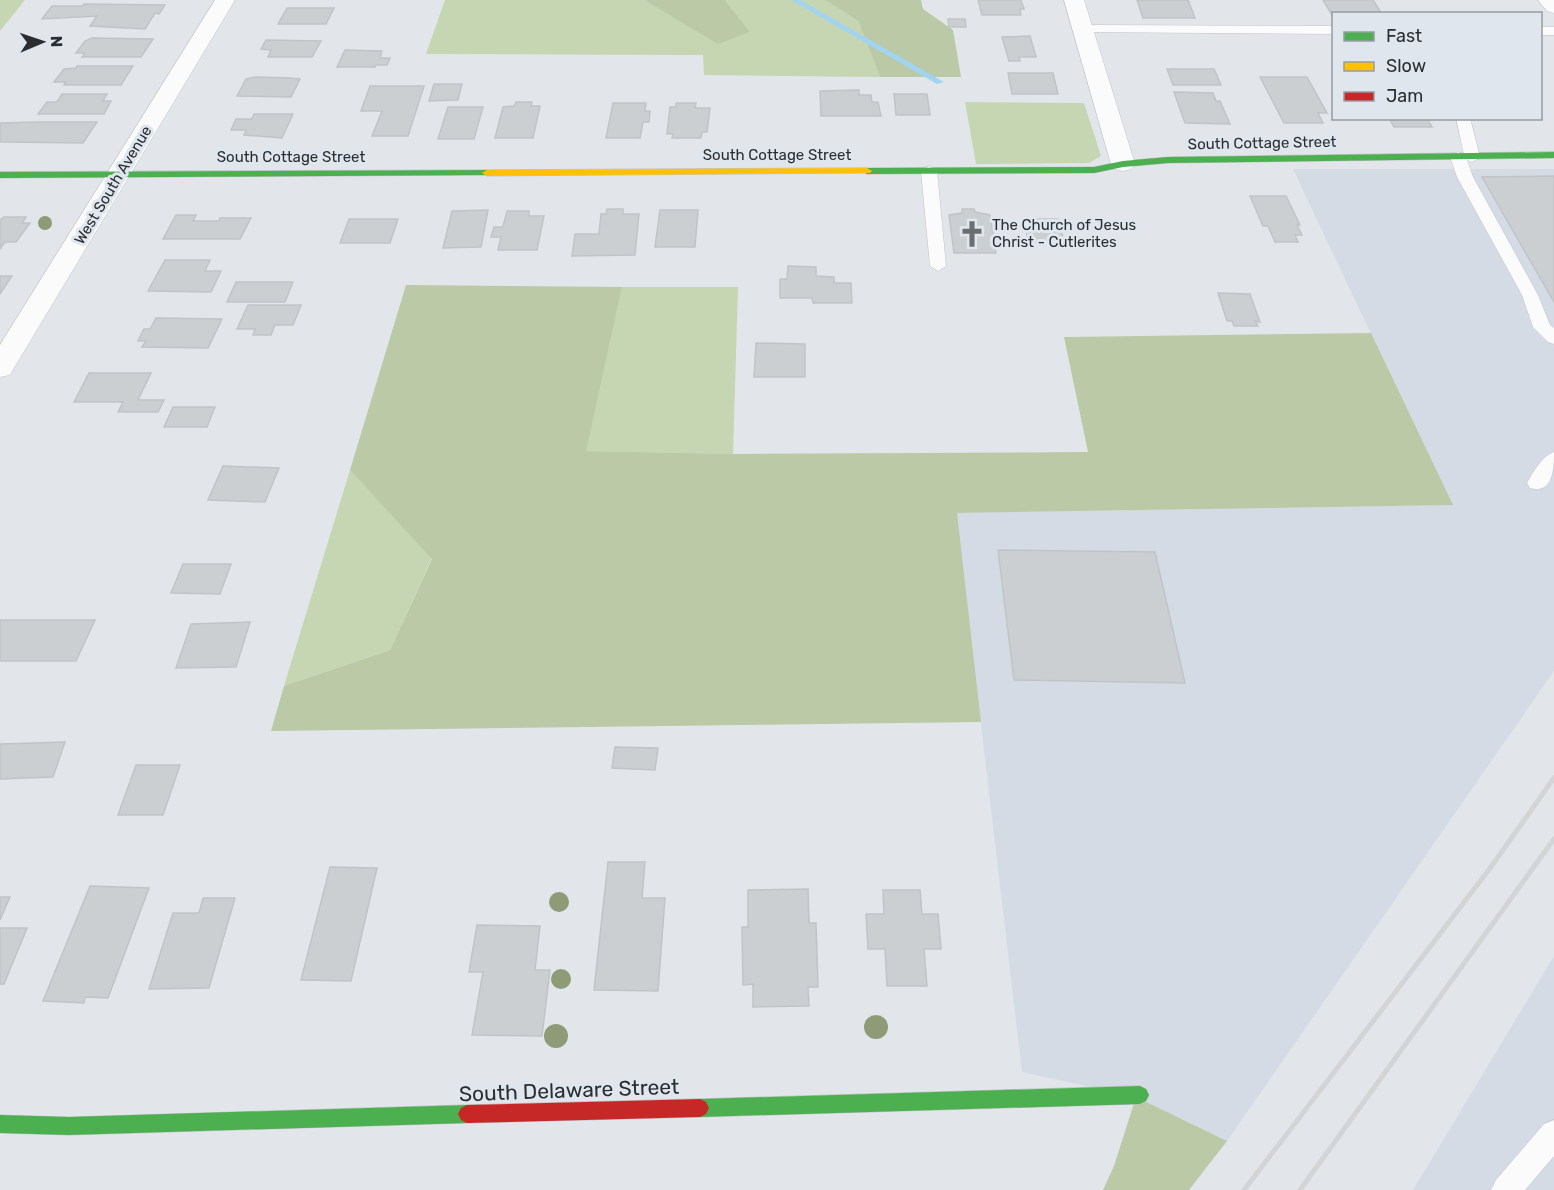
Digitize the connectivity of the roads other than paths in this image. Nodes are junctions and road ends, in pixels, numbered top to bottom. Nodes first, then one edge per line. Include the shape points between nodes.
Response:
1 (225, 0) edge
2 (1074, 0) edge
3 (1548, 0) edge
4 (1554, 7) edge
5 (1083, 29) junction
6 (1332, 30) edge
7 (1463, 120) edge
8 (1554, 155) edge
9 (1465, 157) junction
10 (1123, 164) junction
11 (929, 171) junction
12 (0, 175) edge
13 (120, 175) junction
14 (938, 266) dead end
15 (1554, 338) edge
16 (0, 368) edge
17 (1554, 459) edge
18 (1537, 483) dead end
19 (1140, 1095) dead end
20 (0, 1124) edge
21 (1554, 1134) edge
22 (1506, 1190) edge

1 - 13 street, West South Avenue
2 - 5 street
3 - 4 street
5 - 6 lane
5 - 10 street
7 - 9 lane
8 - 9 street, South Cottage Street
9 - 10 street, South Cottage Street via 1168,160
9 - 15 lane via 1465,177 1530,296 1542,327
10 - 11 street, South Cottage Street via 1094,170
11 - 13 street, South Cottage Street
11 - 14 lane
12 - 13 street, South Cottage Street
13 - 16 street, West South Avenue
17 - 18 lane
19 - 20 street, South Delaware Street via 69,1126
21 - 22 lane

